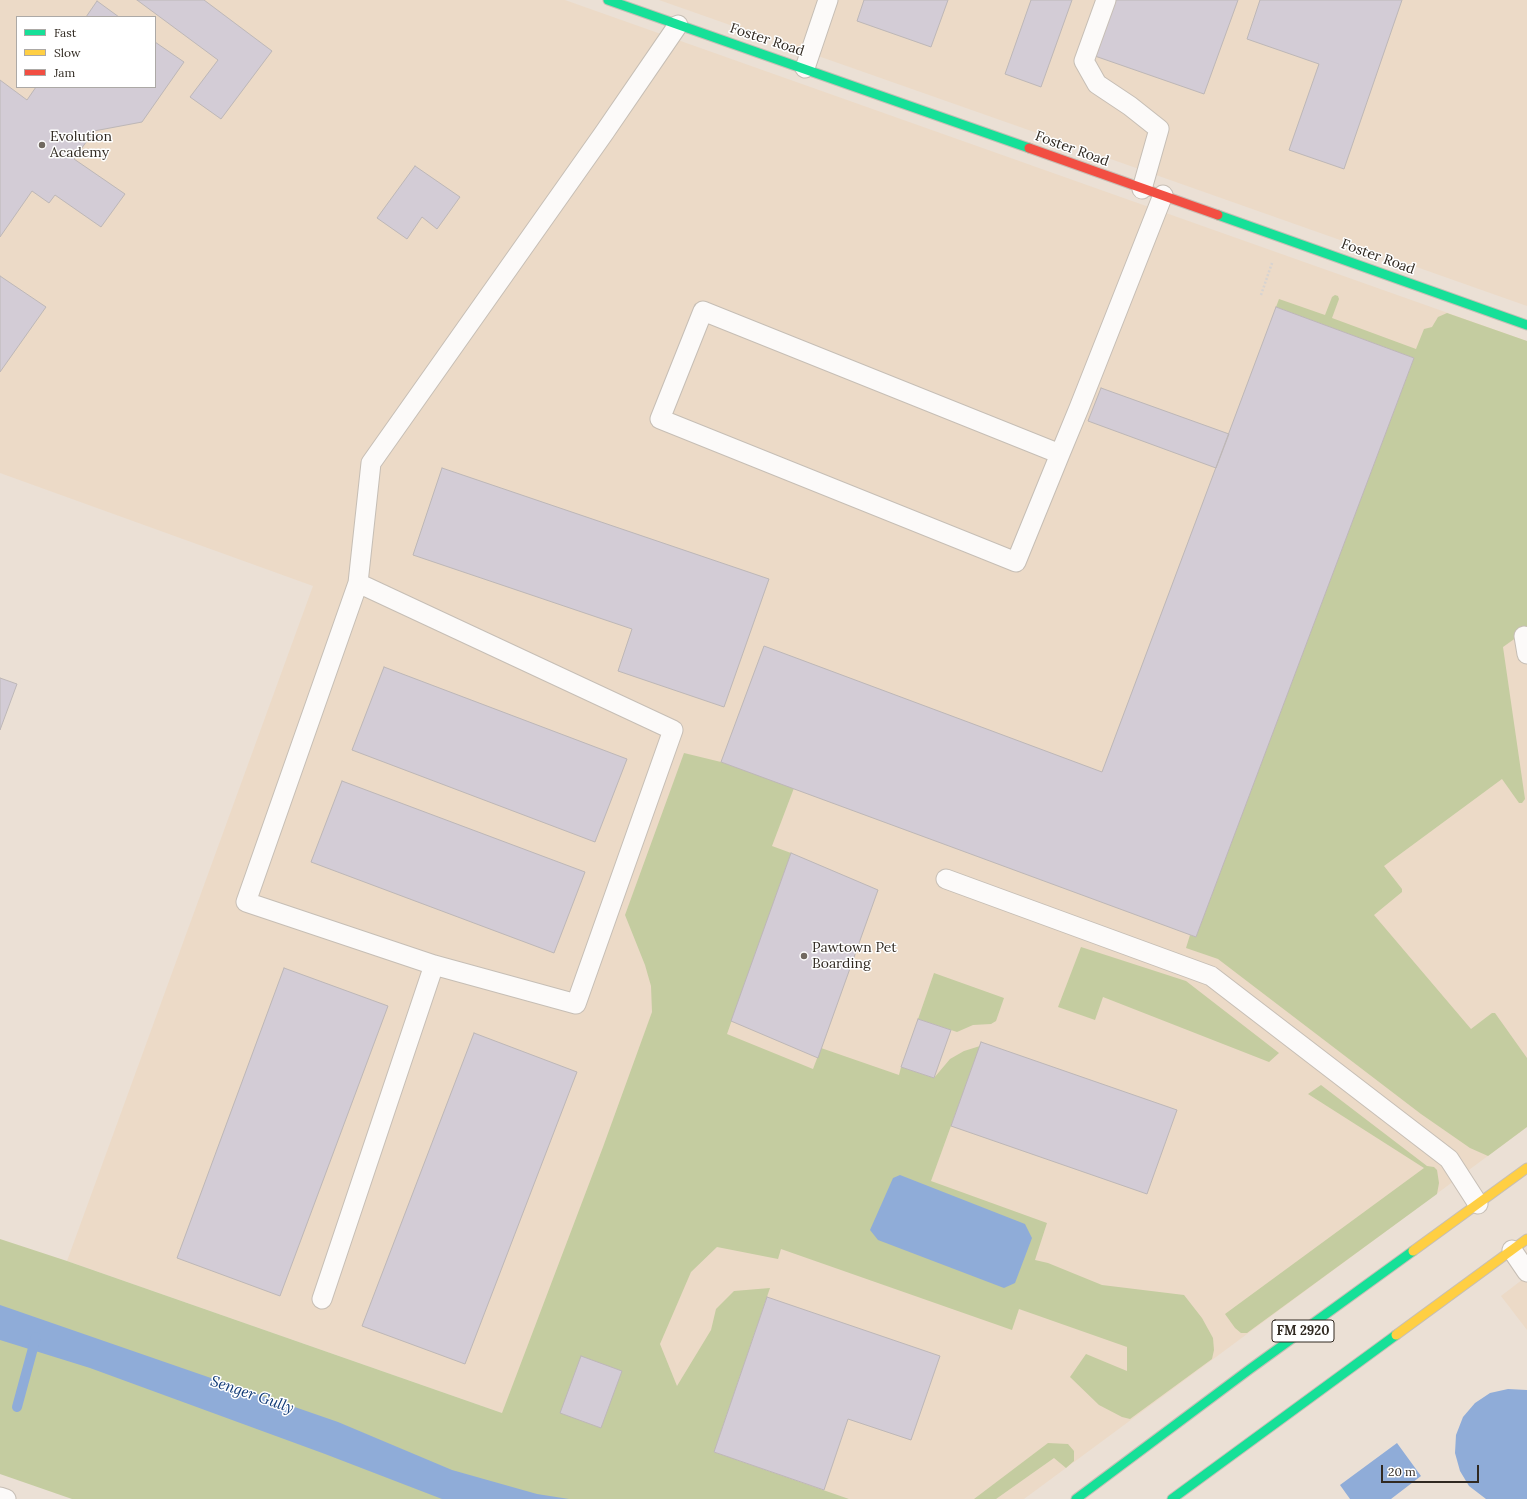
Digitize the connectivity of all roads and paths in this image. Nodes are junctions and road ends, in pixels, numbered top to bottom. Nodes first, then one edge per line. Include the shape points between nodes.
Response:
1 (608, 0) edge
2 (828, 0) edge
3 (1106, 0) edge
4 (678, 25) junction
5 (805, 68) junction
6 (1142, 189) junction
7 (1163, 195) junction
8 (1527, 325) edge
9 (1060, 454) junction
10 (358, 583) junction
11 (946, 879) dead end
12 (434, 965) junction
13 (1527, 1168) edge
14 (1478, 1204) junction
15 (1527, 1239) edge
16 (1512, 1250) junction
17 (1527, 1272) edge
18 (322, 1299) dead end
19 (0, 1497) edge
20 (1078, 1498) edge
21 (6, 1499) edge
22 (1172, 1499) edge

1 - 4 main road, Foster Road
2 - 5 lane
3 - 6 lane via 1084,61 1097,84 1159,129
4 - 5 main road, Foster Road
4 - 10 lane via 370,463
5 - 6 main road, Foster Road
6 - 7 main road, Foster Road
7 - 8 main road, Foster Road
7 - 9 lane
9 - 9 lane via 1016,562 660,419 703,311
10 - 12 lane via 246,902
10 - 12 lane via 673,730 576,1004
11 - 14 lane via 1211,976 1449,1159
12 - 18 lane
13 - 14 main road, FM 2920 / FM 2920
14 - 20 main road, FM 2920 / FM 2920 via 1250,1369
15 - 16 main road
16 - 17 lane
16 - 22 main road
19 - 21 lane

